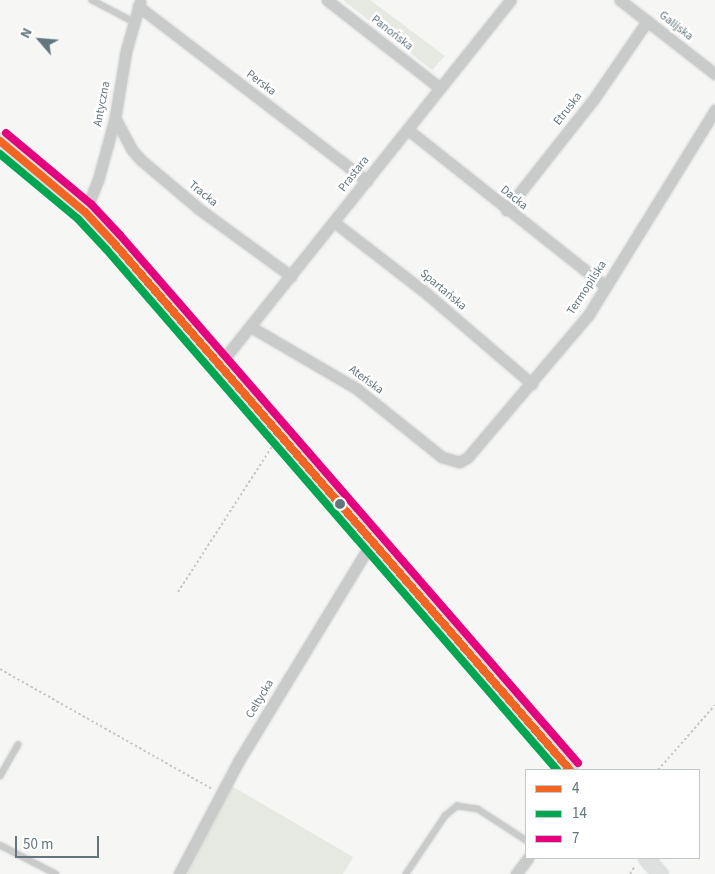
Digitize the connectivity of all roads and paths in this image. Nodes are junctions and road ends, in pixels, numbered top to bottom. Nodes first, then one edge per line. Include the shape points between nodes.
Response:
1 (92, 0) edge
2 (327, 0) edge
3 (510, 0) edge
4 (620, 0) edge
5 (139, 3) edge
6 (647, 21) junction
7 (134, 22) junction
8 (715, 74) edge
9 (440, 88) junction
10 (715, 110) edge
11 (115, 118) junction
12 (408, 129) junction
13 (0, 141) edge
14 (367, 181) junction
15 (506, 210) junction
16 (84, 212) junction
17 (334, 222) junction
18 (291, 276) junction
19 (605, 286) junction
20 (251, 327) junction
21 (219, 365) junction
22 (532, 384) junction
23 (279, 435) junction
24 (459, 462) joint
25 (372, 542) junction
26 (178, 592) dead end
27 (0, 669) edge
28 (715, 705) edge
29 (18, 745) dead end
30 (569, 769) edge
31 (659, 769) edge
32 (0, 776) edge
33 (221, 792) junction
34 (525, 839) edge
35 (0, 845) edge
36 (527, 859) edge
37 (647, 859) edge
38 (56, 874) edge
39 (178, 874) edge
40 (406, 874) edge
41 (516, 874) edge
42 (660, 874) edge

1 - 7 lane
2 - 9 street, Panońska
3 - 9 street, Prastara
4 - 6 street, Galijska
5 - 7 street, Antyczna
5 - 14 street, Perska
6 - 8 street, Galijska
6 - 15 street, Etruska via 592,100
7 - 11 street, Antyczna
9 - 12 street, Prastara
10 - 19 street, Termopilska
11 - 16 street, Antyczna via 98,180
11 - 18 street, Tracka via 141,160 199,209
12 - 14 street, Prastara
12 - 15 street, Dacka
13 - 16 main road
14 - 17 street, Prastara
15 - 19 street, Dacka
16 - 21 main road
17 - 18 street, Prastara
17 - 22 street, Spartańska via 427,294
18 - 20 street, Prastara
19 - 22 street, Termopilska via 589,314
20 - 21 street, Prastara
20 - 24 street, Ateńska via 350,384 442,458
21 - 23 main road
22 - 24 street, Termopilska via 474,452
23 - 25 main road
23 - 26 path
25 - 30 main road
25 - 33 street, Celtycka
27 - 33 path
28 - 31 path
29 - 32 lane
33 - 39 street, Celtycka
34 - 40 lane via 478,809 457,806 445,816
35 - 38 lane
36 - 41 street
37 - 42 main road

